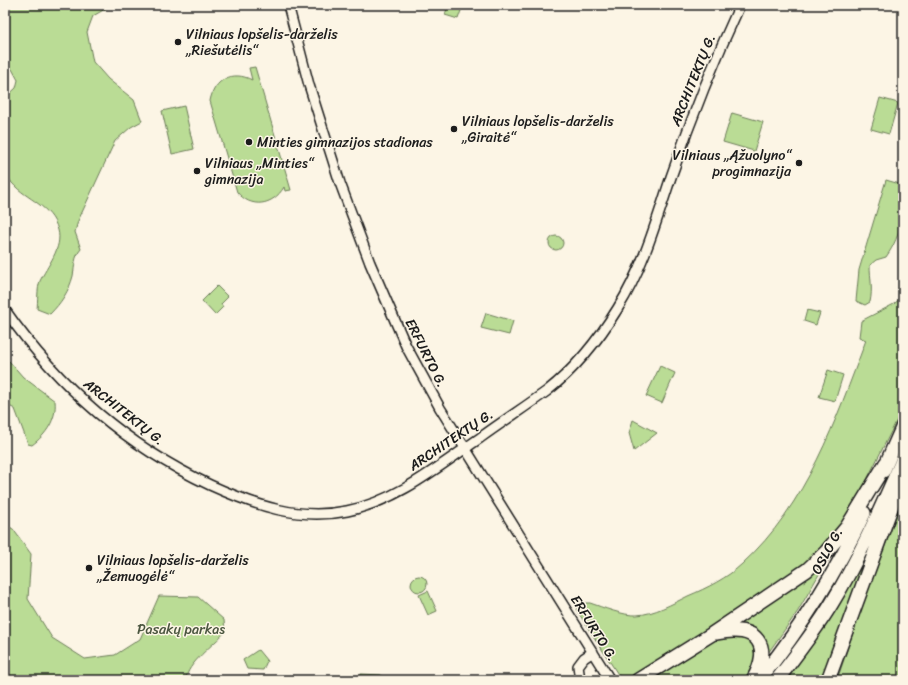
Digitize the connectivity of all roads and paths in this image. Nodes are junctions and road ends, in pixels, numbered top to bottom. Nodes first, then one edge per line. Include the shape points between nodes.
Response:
1 (288, 5) edge
2 (740, 5) edge
3 (5, 310) edge
4 (903, 426) edge
5 (465, 448) junction
6 (903, 460) edge
7 (886, 463) junction
8 (903, 476) edge
9 (712, 634) junction
10 (593, 652) junction
11 (580, 680) edge
12 (610, 680) edge
13 (638, 680) edge
14 (753, 680) edge
15 (759, 680) edge
16 (777, 680) edge
17 (828, 680) edge

1 - 5 street, ERFURTO G. via 334,165 370,263 409,352
2 - 5 street, ARCHITEKTŲ G. via 694,115 644,256 620,305 593,344 562,378
3 - 5 street, ARCHITEKTŲ G. via 56,374 123,433 157,457 193,477 263,507 314,514 360,508 396,493
4 - 7 highway, OSLO G.
5 - 10 street, ERFURTO G.
6 - 16 highway, OSLO G. via 876,521 843,583 812,634
7 - 9 highway via 847,528 826,552 786,586
7 - 15 highway, OSLO G. via 832,577 789,642
8 - 17 highway
9 - 13 highway
9 - 14 highway via 742,631 756,638 763,654
10 - 11 street via 578,666
10 - 12 street, ERFURTO G.

